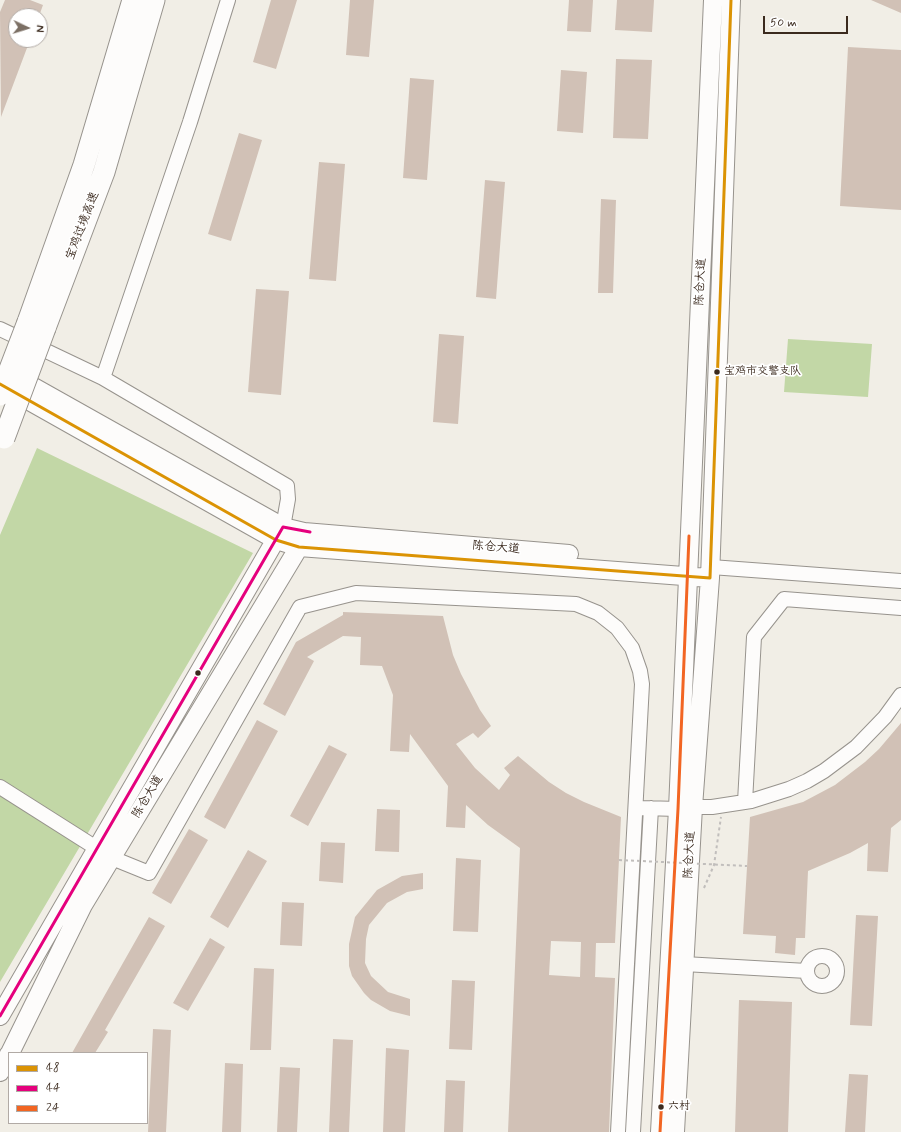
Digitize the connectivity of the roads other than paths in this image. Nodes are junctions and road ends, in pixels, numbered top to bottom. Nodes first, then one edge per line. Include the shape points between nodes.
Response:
1 (132, 0) edge
2 (154, 0) edge
3 (228, 0) edge
4 (713, 0) edge
5 (731, 0) edge
6 (36, 325) junction
7 (0, 329) edge
8 (0, 368) edge
9 (103, 378) junction
10 (0, 384) edge
11 (0, 395) edge
12 (2, 443) edge
13 (280, 534) junction
14 (302, 540) junction
15 (688, 571) junction
16 (711, 573) junction
17 (901, 581) edge
18 (901, 608) edge
19 (901, 695) edge
20 (0, 787) edge
21 (745, 802) junction
22 (635, 807) junction
23 (651, 808) junction
24 (686, 808) junction
25 (105, 853) junction
26 (684, 964) junction
27 (807, 971) dead end
28 (0, 1016) edge
29 (10, 1052) edge
30 (8, 1056) edge
31 (0, 1072) edge
32 (618, 1132) edge
33 (633, 1132) edge
34 (660, 1132) edge
35 (675, 1132) edge

1 - 6 highway, 宝鸡过境高速
2 - 6 highway, 宝鸡过境高速 via 104,172
3 - 9 street via 190,122
4 - 15 main road, 陈仓大道
5 - 16 main road, 陈仓大道
6 - 11 highway, 宝鸡过境高速, bridge
6 - 12 highway, 宝鸡过境高速, bridge
7 - 9 street
8 - 13 main road
9 - 13 street via 287,486 288,499
10 - 13 main road
13 - 14 main road, 陈仓大道
13 - 25 main road
14 - 15 main road, 陈仓大道
14 - 25 main road, 陈仓大道
15 - 16 main road, 陈仓大道
15 - 24 main road, 陈仓大道
16 - 17 street
16 - 24 main road, 陈仓大道
18 - 21 street via 784,599 754,637
19 - 21 street via 872,733 824,771 789,789
20 - 25 street
21 - 24 street
22 - 23 street
22 - 25 street via 640,671 632,648 608,620 576,604 356,593 300,607 149,873
22 - 32 street
23 - 24 street
23 - 33 street
24 - 26 main road, 陈仓大道
24 - 34 main road, 陈仓大道
25 - 28 main road
25 - 29 main road, 陈仓大道 via 83,905
26 - 27 street
26 - 35 main road, 陈仓大道
30 - 31 main road, 陈仓大道

